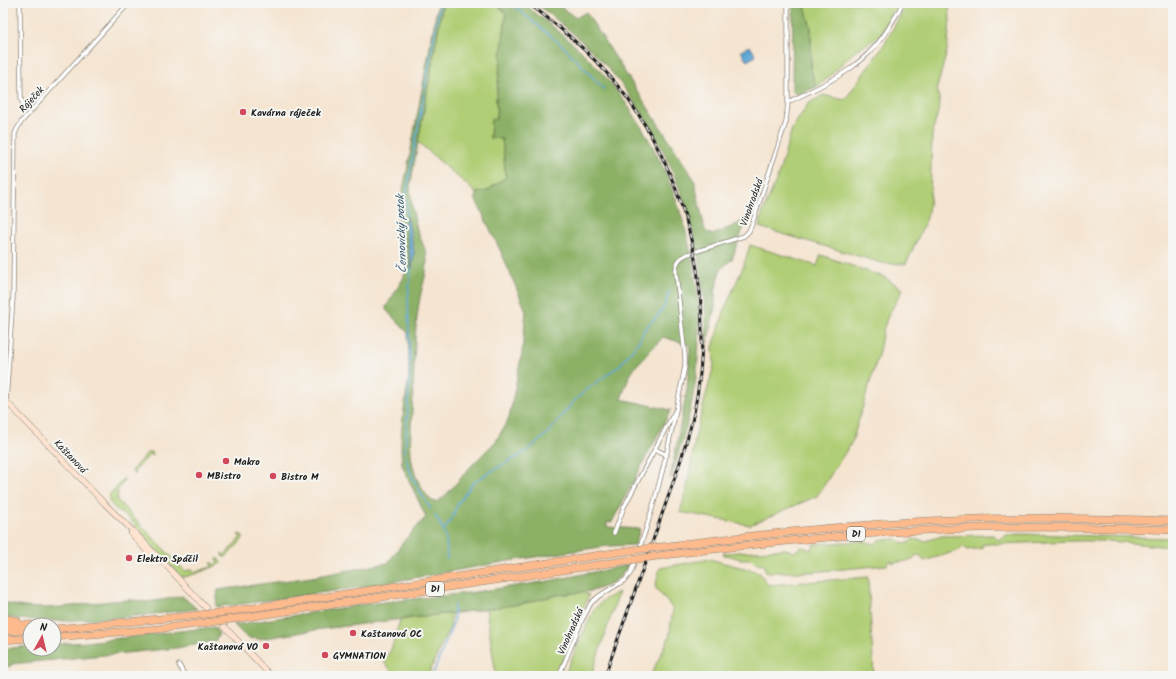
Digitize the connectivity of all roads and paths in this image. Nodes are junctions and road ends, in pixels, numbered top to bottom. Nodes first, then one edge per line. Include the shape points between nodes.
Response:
1 (20, 3) edge
2 (130, 3) edge
3 (788, 3) edge
4 (902, 3) edge
5 (788, 102) junction
6 (30, 112) junction
7 (4, 399) edge
8 (677, 407) junction
9 (656, 449) junction
10 (667, 455) junction
11 (1173, 521) edge
12 (1173, 530) edge
13 (614, 533) dead end
14 (641, 544) dead end
15 (632, 562) junction
16 (206, 608) dead end
17 (3, 618) edge
18 (22, 623) edge
19 (3, 624) edge
20 (22, 625) edge
21 (224, 626) dead end
22 (62, 628) edge
23 (22, 630) edge
24 (3, 631) edge
25 (62, 636) edge
26 (22, 639) edge
27 (3, 640) edge
28 (180, 665) dead end
29 (185, 676) edge
30 (271, 676) edge
31 (559, 676) edge

1 - 6 street via 21,98 23,106
2 - 6 street, Ráječek
3 - 5 street, Vinohradská
4 - 5 street via 884,37 863,59 832,81
5 - 8 street, Vinohradská via 786,122 749,231 739,238 688,254 677,263 685,356
6 - 7 street, Ráječek via 15,134 13,297
7 - 16 main road, Kaštanová via 126,526 137,541 162,562
8 - 9 street, Vinohradská
8 - 10 street, Vinohradská
9 - 10 street
9 - 13 street, Vinohradská via 624,507
10 - 14 street, Vinohradská
11 - 22 highway, D1, bridge via 1047,518 950,520 836,527 633,550 233,611
12 - 15 highway, D1, bridge via 1048,526 872,533 777,541 665,555
15 - 25 highway, D1, bridge via 197,624
15 - 31 street, Vinohradská via 625,580 591,603
17 - 18 highway
19 - 20 highway
21 - 30 main road
23 - 24 highway
26 - 27 highway
28 - 29 street

